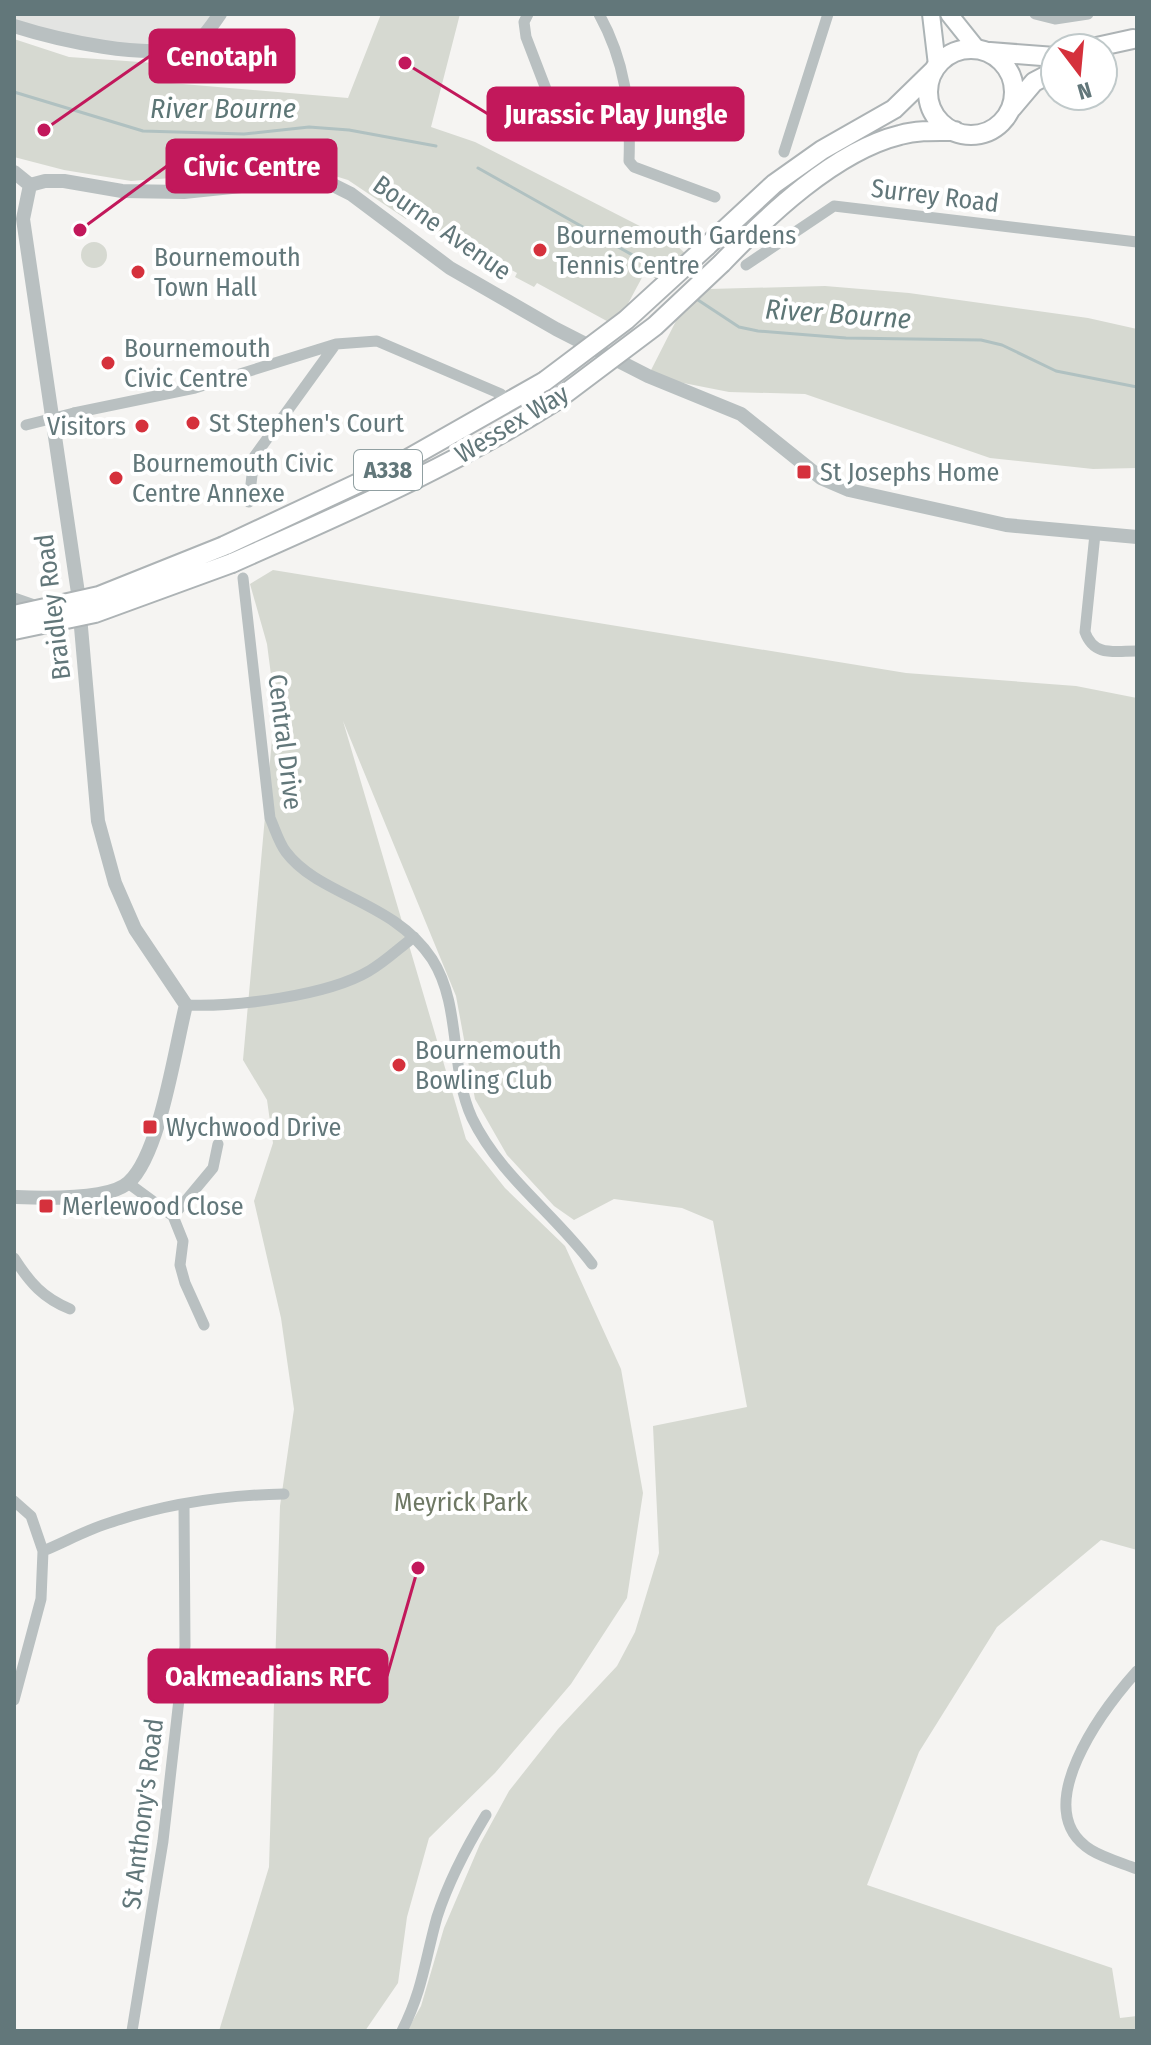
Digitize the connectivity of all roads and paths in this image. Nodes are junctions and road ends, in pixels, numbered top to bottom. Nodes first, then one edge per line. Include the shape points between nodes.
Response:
1 (220, 14) edge
2 (528, 14) edge
3 (599, 14) edge
4 (828, 14) edge
5 (931, 14) edge
6 (949, 14) edge
7 (1035, 14) edge
8 (1088, 14) edge
9 (14, 26) edge
10 (982, 50) junction
11 (1039, 55) edge
12 (936, 67) junction
13 (1039, 79) edge
14 (1010, 110) junction
15 (955, 131) junction
16 (630, 132) junction
17 (784, 152) dead end
18 (14, 172) edge
19 (30, 185) junction
20 (710, 198) dead end
21 (1137, 242) edge
22 (746, 265) dead end
23 (336, 344) junction
24 (501, 394) dead end
25 (20, 426) edge
26 (252, 494) dead end
27 (1095, 534) junction
28 (1137, 537) edge
29 (233, 562) junction
30 (14, 598) edge
31 (79, 609) junction
32 (18, 614) edge
33 (14, 630) edge
34 (1137, 651) edge
35 (414, 937) junction
36 (186, 1005) junction
37 (218, 1144) dead end
38 (128, 1183) junction
39 (14, 1197) edge
40 (173, 1216) junction
41 (14, 1258) edge
42 (592, 1264) dead end
43 (70, 1309) dead end
44 (204, 1325) dead end
45 (284, 1494) dead end
46 (14, 1501) edge
47 (184, 1505) junction
48 (43, 1551) junction
49 (1137, 1671) edge
50 (14, 1700) edge
51 (486, 1815) dead end
52 (1137, 1869) edge
53 (132, 2031) edge
54 (402, 2031) edge

1 - 9 street via 196,42 175,50 91,45
2 - 16 street via 526,37 559,123 571,131
3 - 16 street via 626,82
4 - 17 street
5 - 12 main road
6 - 10 main road
7 - 8 street via 1055,19
10 - 11 highway
10 - 12 highway via 959,50
10 - 14 highway via 1011,73 1015,91
12 - 15 highway via 928,90 930,105
12 - 29 highway, Wessex Way / A338, bridge via 894,109 774,184 636,312 545,381
13 - 14 highway
14 - 15 highway via 987,132
15 - 29 highway, Wessex Way / A338, bridge via 916,132 872,146 792,197 655,326 554,402 415,481
16 - 20 street via 629,161 634,167
18 - 19 street
19 - 27 street, Bourne Avenue via 45,181 184,192 327,182 450,268 556,329 648,376 741,414 821,478 849,490 1006,525
19 - 31 street, Braidley Road via 23,219
21 - 22 street, Surrey Road via 834,206
23 - 24 street via 377,341
23 - 25 street, bridge via 195,388
23 - 26 street via 254,457
27 - 28 street, Bourne Avenue
27 - 34 street via 1085,632 1099,651
29 - 32 highway, Wessex Way / A338, bridge
29 - 33 highway, Wessex Way / A338, bridge via 95,613
29 - 35 street, Central Drive via 270,818 285,851 309,872 387,914
30 - 31 street via 48,610
31 - 36 street, Braidley Road via 98,821 115,883 135,929
35 - 36 street via 370,971 321,991
35 - 42 street, Central Drive via 445,987 455,1060 472,1117 511,1177
36 - 38 street via 150,1152
37 - 40 street via 213,1168
38 - 39 street via 72,1199
38 - 40 street
40 - 44 street via 183,1241 180,1265 185,1283
41 - 43 street via 48,1300
45 - 47 street
46 - 48 street via 31,1516
47 - 48 street via 111,1522
47 - 53 street, St Anthony's Road via 185,1646 163,1841
48 - 50 street via 41,1599
49 - 52 street via 1072,1765 1066,1798 1072,1827 1083,1844
51 - 54 street via 459,1859 419,1996

